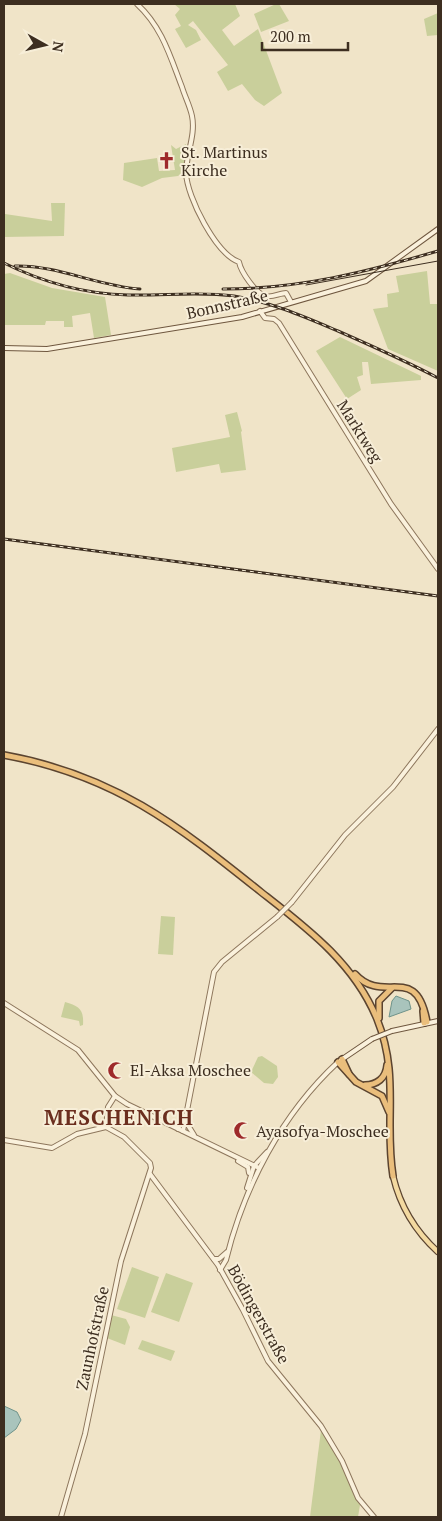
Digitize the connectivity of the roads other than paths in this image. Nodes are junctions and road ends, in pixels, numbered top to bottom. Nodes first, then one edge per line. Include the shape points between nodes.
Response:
1 (137, 4) edge
2 (438, 229) edge
3 (291, 302) junction
4 (260, 311) junction
5 (4, 348) edge
6 (438, 569) edge
7 (438, 729) edge
8 (4, 755) edge
9 (345, 967) junction
10 (395, 987) junction
11 (4, 1003) edge
12 (438, 1021) edge
13 (425, 1023) junction
14 (380, 1028) junction
15 (387, 1052) junction
16 (340, 1060) junction
17 (359, 1084) junction
18 (116, 1096) junction
19 (185, 1114) junction
20 (391, 1118) junction
21 (186, 1122) junction
22 (106, 1127) junction
23 (178, 1128) junction
24 (183, 1131) junction
25 (198, 1138) junction
26 (4, 1140) edge
27 (269, 1150) junction
28 (235, 1158) junction
29 (254, 1166) junction
30 (259, 1168) junction
31 (150, 1174) junction
32 (250, 1175) junction
33 (393, 1176) joint
34 (246, 1198) junction
35 (229, 1250) junction
36 (438, 1252) edge
37 (214, 1259) junction
38 (218, 1265) junction
39 (220, 1270) junction
40 (61, 1517) edge
41 (374, 1517) edge

1 - 3 street via 162,34 192,114 193,130 186,175 196,211 261,294 268,297 286,293
2 - 3 street, Bonnstraße via 366,281
3 - 4 street, Bonnstraße
4 - 5 street, Bonnstraße via 219,321 47,349
4 - 6 street, Marktweg via 265,318 279,323 391,504
7 - 19 street, bridge via 392,787 345,835 292,902 218,966 211,980
8 - 9 highway via 85,777 164,818 303,925
9 - 10 highway via 370,985
9 - 14 highway via 363,992
10 - 13 highway via 413,990 423,1006
10 - 14 highway via 378,1003
11 - 18 street via 78,1050
12 - 13 street
13 - 16 street, bridge via 372,1039
14 - 15 highway
15 - 17 highway via 387,1069 383,1077 374,1084
15 - 20 highway
16 - 17 highway via 350,1077
16 - 27 street via 300,1105
17 - 20 highway via 382,1096
18 - 22 street via 108,1107
18 - 23 street
19 - 21 street
19 - 23 street
20 - 33 highway
21 - 24 street
21 - 25 street
22 - 26 street via 76,1135 52,1148
22 - 31 street, Zaunhofstraße via 124,1137 151,1165
23 - 24 street
24 - 25 street
25 - 28 street
27 - 29 street
27 - 30 street
28 - 29 street
28 - 32 street via 248,1167
29 - 30 street
29 - 32 street
30 - 34 street
31 - 37 street, Bödingerstraße
31 - 40 street, Zaunhofstraße via 121,1263 85,1434
32 - 34 street
33 - 36 main road via 407,1214
34 - 35 street
35 - 37 street via 219,1259
35 - 38 street
35 - 39 street
37 - 38 street, Bödingerstraße
38 - 39 street, Bödingerstraße
39 - 41 street, Bödingerstraße via 268,1361 321,1426 342,1461 358,1498

